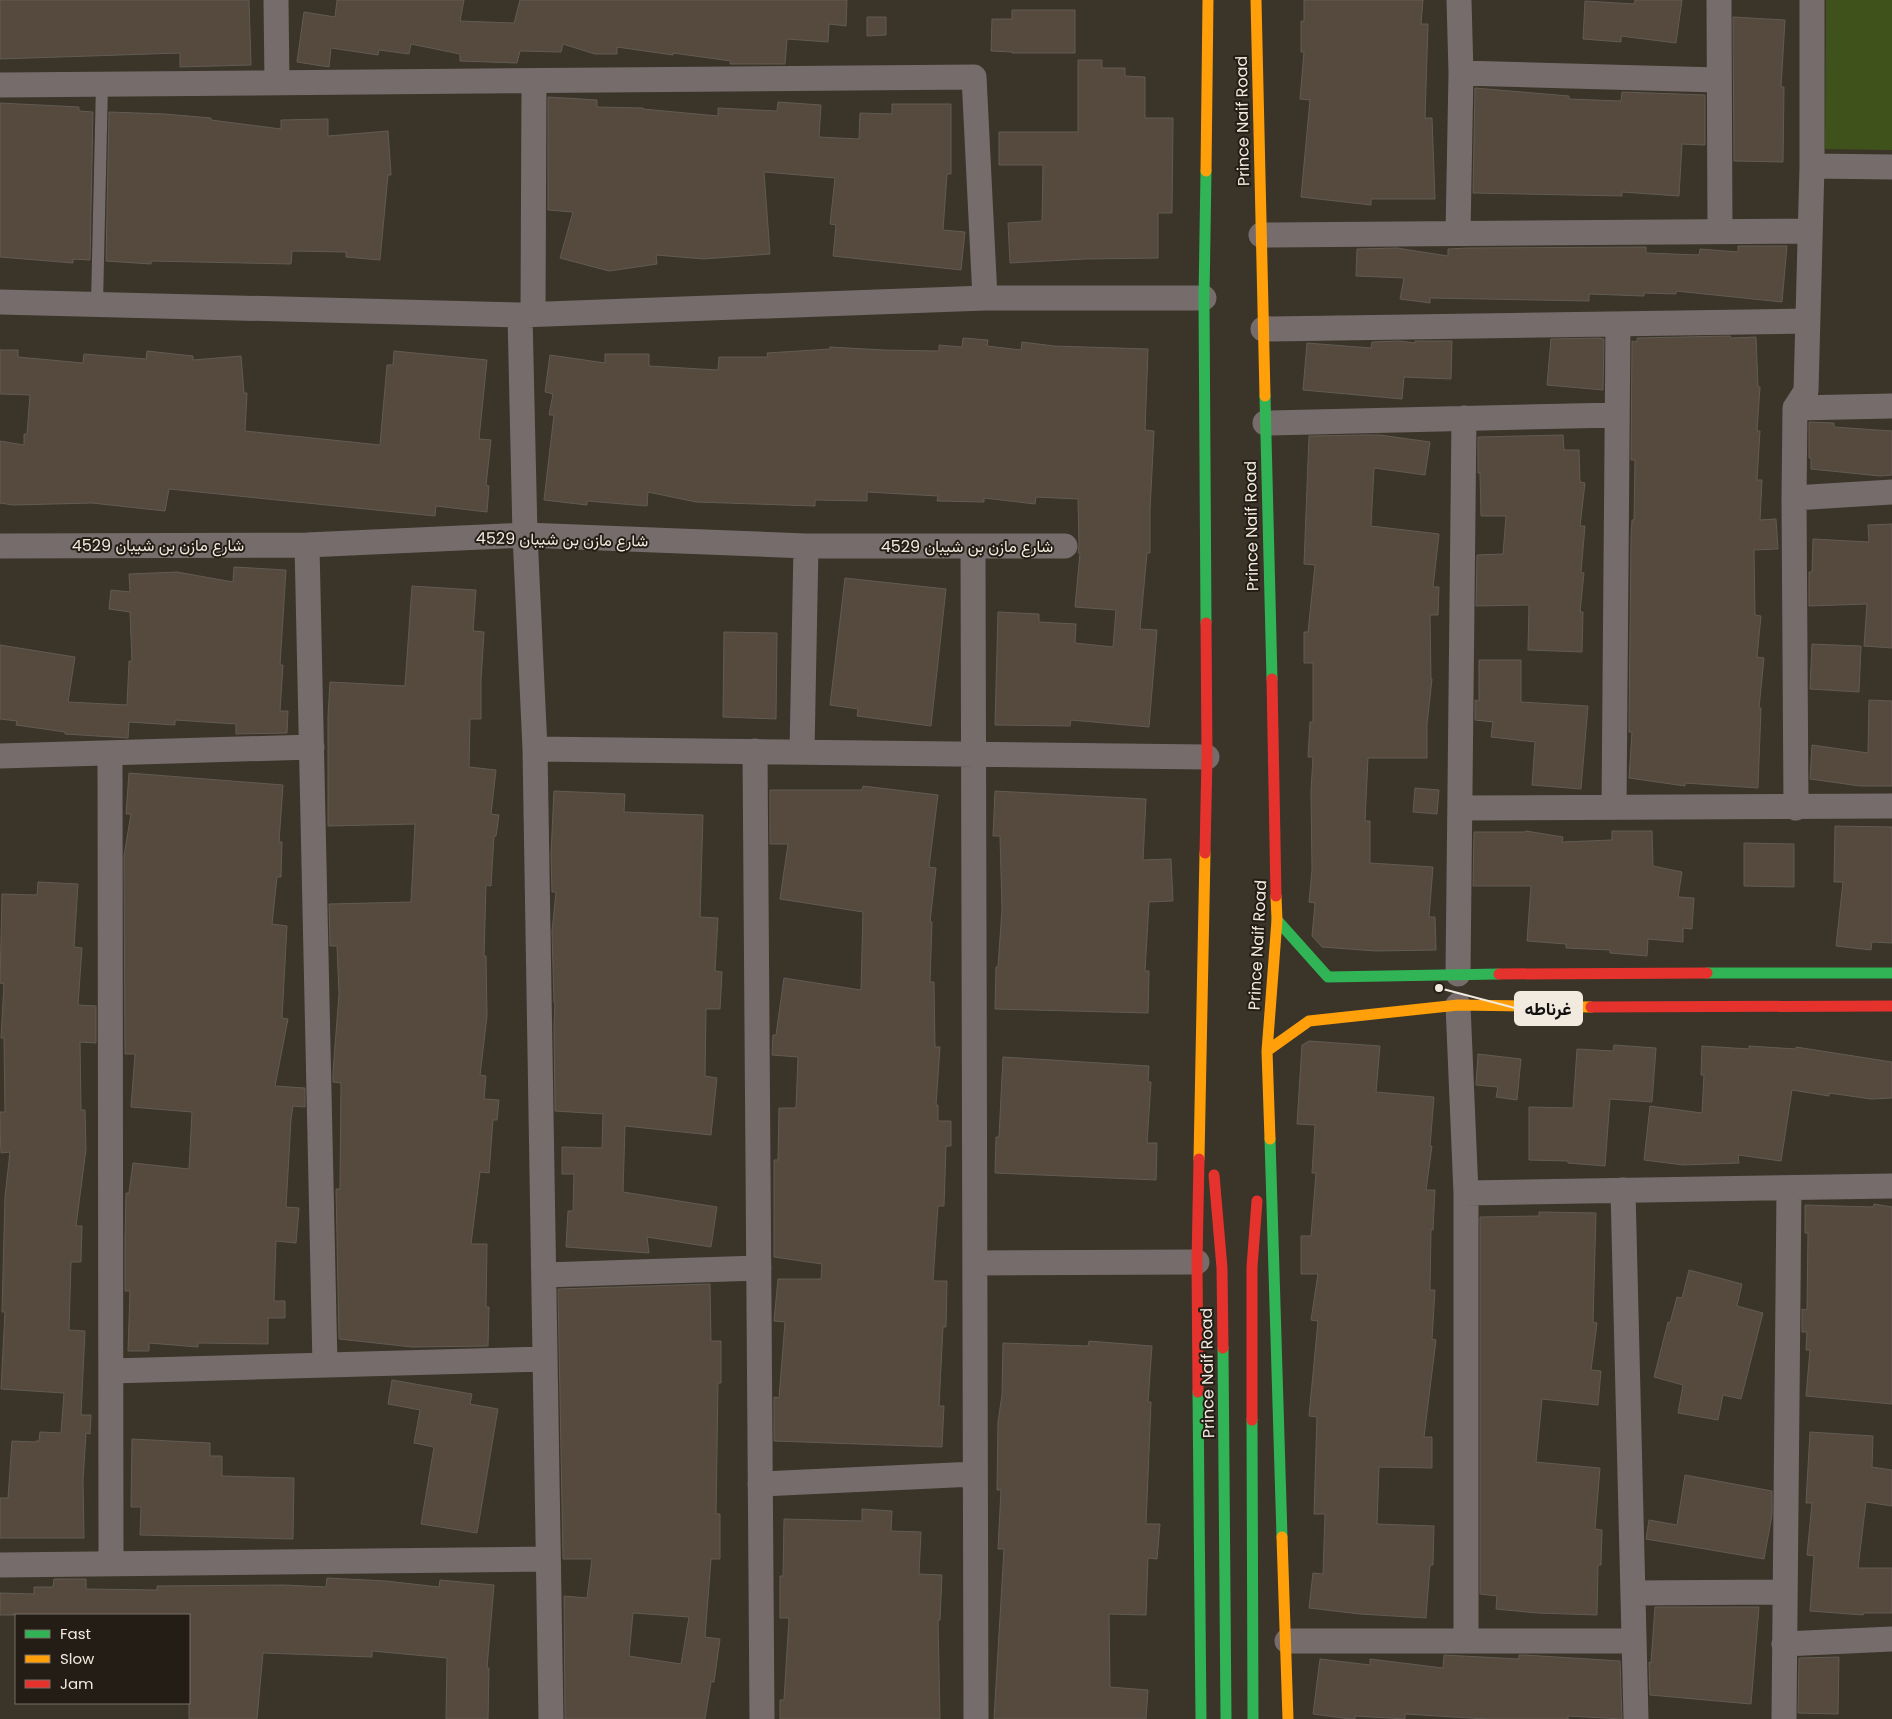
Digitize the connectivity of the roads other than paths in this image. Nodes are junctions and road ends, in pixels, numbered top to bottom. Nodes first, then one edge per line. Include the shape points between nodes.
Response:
1 (276, 0) edge
2 (1208, 0) edge
3 (1256, 0) edge
4 (1459, 0) edge
5 (1719, 0) edge
6 (1812, 0) edge
7 (1462, 73) junction
8 (1719, 80) junction
9 (534, 81) junction
10 (277, 83) junction
11 (102, 84) junction
12 (0, 85) edge
13 (1812, 166) junction
14 (1892, 167) edge
15 (1720, 231) junction
16 (1810, 231) junction
17 (1458, 233) junction
18 (1261, 235) junction
19 (985, 298) junction
20 (1204, 298) junction
21 (0, 302) edge
22 (97, 304) junction
23 (526, 314) junction
24 (1807, 321) junction
25 (1618, 324) junction
26 (1263, 329) junction
27 (1892, 406) edge
28 (1796, 408) junction
29 (1617, 415) junction
30 (1464, 418) junction
31 (1265, 423) junction
32 (1892, 492) edge
33 (1794, 498) junction
34 (525, 535) junction
35 (307, 545) junction
36 (0, 546) edge
37 (806, 546) junction
38 (973, 546) junction
39 (1065, 546) dead end
40 (312, 747) junction
41 (535, 749) junction
42 (755, 752) junction
43 (802, 752) junction
44 (110, 753) junction
45 (974, 754) junction
46 (0, 756) edge
47 (1207, 757) junction
48 (1892, 806) edge
49 (1614, 807) junction
50 (1460, 808) junction
51 (1796, 808) junction
52 (1277, 920) junction
53 (1892, 973) edge
54 (1458, 974) junction
55 (1458, 1005) junction
56 (1892, 1006) edge
57 (1202, 1027) junction
58 (1267, 1051) junction
59 (1211, 1133) dead end
60 (1213, 1162) dead end
61 (1259, 1169) dead end
62 (1892, 1186) edge
63 (1258, 1188) dead end
64 (1789, 1188) junction
65 (1623, 1190) junction
66 (1466, 1193) junction
67 (1197, 1262) junction
68 (975, 1263) junction
69 (759, 1268) junction
70 (544, 1275) junction
71 (545, 1359) junction
72 (325, 1365) junction
73 (111, 1371) junction
74 (975, 1474) junction
75 (760, 1484) junction
76 (548, 1559) junction
77 (111, 1564) junction
78 (0, 1565) edge
79 (1785, 1592) junction
80 (1633, 1593) junction
81 (1892, 1639) edge
82 (1287, 1641) junction
83 (1466, 1641) junction
84 (1634, 1642) junction
85 (1784, 1644) junction
86 (551, 1719) edge
87 (762, 1719) edge
88 (976, 1719) edge
89 (1201, 1719) edge
90 (1226, 1719) edge
91 (1253, 1719) edge
92 (1288, 1719) edge
93 (1636, 1719) edge
94 (1784, 1719) edge

1 - 10 street
2 - 20 main road, Prince Naif Road
3 - 18 main road, Prince Naif Road
4 - 7 street
5 - 8 street
6 - 13 street
7 - 8 street
7 - 17 street
8 - 15 street
9 - 10 street
9 - 19 street via 974,77
9 - 23 street
10 - 11 street
11 - 12 street
11 - 22 lane
13 - 14 street
13 - 16 street
15 - 16 street
15 - 17 street
16 - 24 street
17 - 18 street
18 - 26 main road, Prince Naif Road
19 - 20 street
19 - 23 street
20 - 47 main road, Prince Naif Road
21 - 22 street
22 - 23 street
23 - 34 street
24 - 25 street
24 - 28 street via 1806,391
25 - 26 street
25 - 29 street
26 - 31 main road, Prince Naif Road
27 - 28 street
28 - 33 street
29 - 30 street
29 - 49 street
30 - 31 street
30 - 50 street
31 - 52 main road, Prince Naif Road
32 - 33 street
33 - 51 street
34 - 35 street, شارع مازن بن شيبان 4529
34 - 37 street, شارع مازن بن شيبان 4529
34 - 41 street
35 - 36 street, شارع مازن بن شيبان 4529
35 - 40 street
37 - 38 street, شارع مازن بن شيبان 4529
37 - 43 street
38 - 39 street, شارع مازن بن شيبان 4529
38 - 45 street
40 - 44 street
40 - 72 street
41 - 42 street
41 - 70 street
42 - 43 street
42 - 69 street
43 - 45 street
44 - 46 street
44 - 73 street
45 - 47 street
45 - 68 street
47 - 57 main road, Prince Naif Road
48 - 51 street
49 - 50 street
49 - 51 street
50 - 54 street
52 - 54 main road via 1328,977
52 - 58 main road, Prince Naif Road
53 - 54 main road
55 - 56 main road
55 - 58 main road via 1308,1021
55 - 66 street
57 - 59 main road, Prince Naif Road
57 - 67 main road, Prince Naif Road
58 - 61 main road, Prince Naif Road
58 - 82 main road, Prince Naif Road
60 - 90 main road, Prince Naif Road via 1222,1268
62 - 64 street
63 - 91 main road via 1252,1267
64 - 65 street
64 - 79 street
65 - 66 street
65 - 80 street
66 - 83 street
67 - 68 street
67 - 89 main road, Prince Naif Road
68 - 74 street
69 - 70 street
69 - 75 street
70 - 71 street
71 - 72 street
71 - 76 street
72 - 73 street
73 - 77 street
74 - 75 street
74 - 88 street
75 - 87 street
76 - 77 street
76 - 86 street
77 - 78 street
79 - 80 street
79 - 85 street
80 - 84 street
81 - 85 street
82 - 83 street
82 - 92 main road, Prince Naif Road
83 - 84 street
84 - 93 street
85 - 94 street

